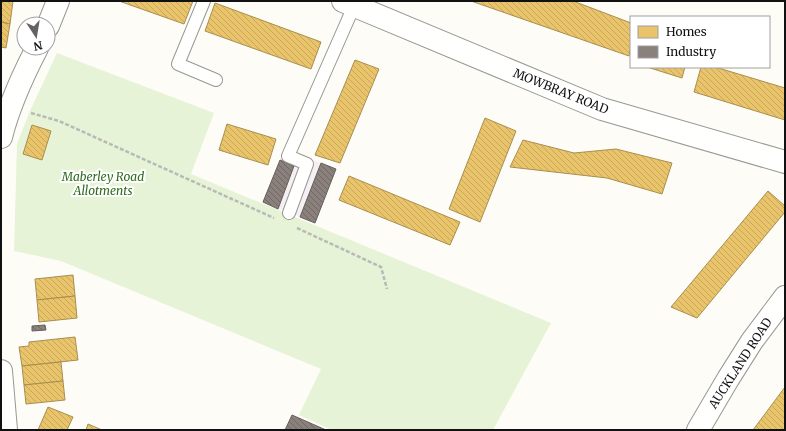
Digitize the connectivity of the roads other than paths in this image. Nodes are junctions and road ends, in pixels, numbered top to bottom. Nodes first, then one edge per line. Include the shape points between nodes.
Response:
1 (58, 1) edge
2 (204, 1) edge
3 (348, 3) edge
4 (52, 16) edge
5 (33, 56) edge
6 (216, 80) dead end
7 (1, 137) edge
8 (785, 162) edge
9 (289, 213) dead end
10 (785, 297) edge
11 (1, 370) edge
12 (6, 430) edge
13 (698, 430) edge

1 - 4 street
2 - 6 lane via 178,64
3 - 8 street, MOWBRAY ROAD via 602,109
3 - 9 lane via 288,156 307,164
5 - 7 street via 10,107
10 - 13 street, AUCKLAND ROAD via 752,341
11 - 12 street

